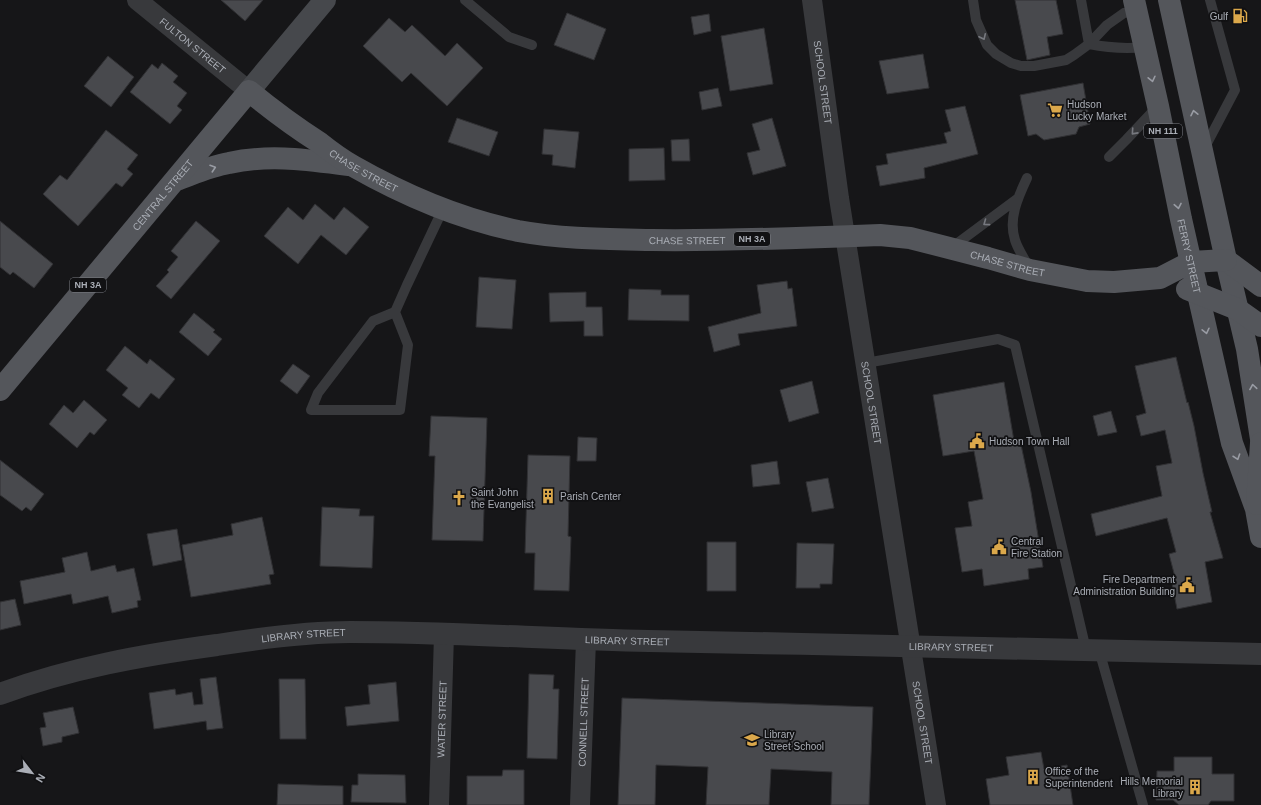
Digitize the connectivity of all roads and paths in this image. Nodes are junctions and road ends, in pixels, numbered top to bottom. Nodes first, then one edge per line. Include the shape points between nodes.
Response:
1 (137, 0) edge
2 (325, 0) edge
3 (465, 0) edge
4 (812, 0) edge
5 (973, 0) edge
6 (1081, 0) edge
7 (1169, 0) edge
8 (1210, 0) edge
9 (1135, 6) edge
10 (1089, 44) junction
11 (532, 45) dead end
12 (1145, 47) junction
13 (249, 91) junction
14 (1158, 106) junction
15 (1202, 152) junction
16 (1109, 157) dead end
17 (351, 165) junction
18 (1027, 178) dead end
19 (176, 180) junction
20 (1017, 200) junction
21 (444, 209) junction
22 (846, 237) junction
23 (951, 248) junction
24 (1226, 260) junction
25 (1190, 262) junction
26 (1030, 270) junction
27 (1160, 278) junction
28 (1261, 286) edge
29 (1197, 293) junction
30 (1237, 309) junction
31 (395, 312) junction
32 (1261, 326) edge
33 (866, 363) junction
34 (0, 390) edge
35 (1261, 439) edge
36 (1261, 443) edge
37 (1256, 510) junction
38 (1261, 537) edge
39 (444, 634) junction
40 (586, 640) junction
41 (911, 647) junction
42 (1092, 650) junction
43 (1261, 654) edge
44 (0, 694) edge
45 (439, 805) edge
46 (580, 805) edge
47 (936, 805) edge
48 (1143, 805) edge

1 - 13 street, FULTON STREET
2 - 13 main road, CENTRAL STREET
3 - 11 lane via 509,37
4 - 22 street, SCHOOL STREET
5 -> 10 lane via 976,20 987,45 1011,63 1034,66 1066,60
6 - 10 lane
15 -> 7 main road, NH 111
8 - 15 lane via 1234,90
9 - 10 lane via 1107,25
9 - 12 main road, FERRY STREET / NH 111
10 - 12 lane via 1118,49
12 -> 14 main road, FERRY STREET / NH 111
13 - 17 main road, CHASE STREET / NH 3A
13 - 19 main road, CENTRAL STREET / NH 3A
14 -> 16 lane
14 -> 25 main road, FERRY STREET / NH 111
15 - 24 main road, NH 111
19 -> 17 main road, NH 3A via 228,163 259,158 290,158
17 - 21 main road, CHASE STREET / NH 3A via 398,190
18 - 20 lane
19 - 34 main road, CENTRAL STREET / NH 3A
20 -> 23 lane
20 - 26 lane via 1013,229 1015,241
21 - 22 main road, CHASE STREET / NH 3A via 518,231 556,237 684,240
21 - 31 lane
22 - 23 main road, CHASE STREET / NH 3A via 880,235 910,238
22 - 33 street, SCHOOL STREET
23 - 26 main road, CHASE STREET / NH 3A
24 - 25 main road, CHASE STREET / NH 3A
24 - 28 main road
24 - 30 main road, NH 111
25 - 27 main road, CHASE STREET / NH 3A
25 - 29 main road, FERRY STREET / NH 111
26 - 27 main road, CHASE STREET / NH 3A via 1087,281 1114,282
27 - 29 main road, NH 3A
29 - 30 main road, NH 3A
29 -> 37 main road, FERRY STREET / NH 111 via 1232,443
30 - 32 main road, NH 3A
35 -> 30 main road, NH 111 via 1247,349
31 - 31 lane via 373,321 318,393 311,410 400,410 408,345
33 - 41 street, SCHOOL STREET
33 - 42 lane via 998,339 1015,345
36 - 37 main road, FERRY STREET / NH 111
37 - 38 main road, FERRY STREET / NH 111
39 - 40 street, LIBRARY STREET
39 - 44 street, LIBRARY STREET via 349,632 262,638 113,662 41,679
39 - 45 street, WATER STREET
40 - 41 street, LIBRARY STREET
40 - 46 street, CONNELL STREET
41 - 42 street, LIBRARY STREET
41 - 47 street, SCHOOL STREET
42 - 43 street, LIBRARY STREET
42 - 48 lane

